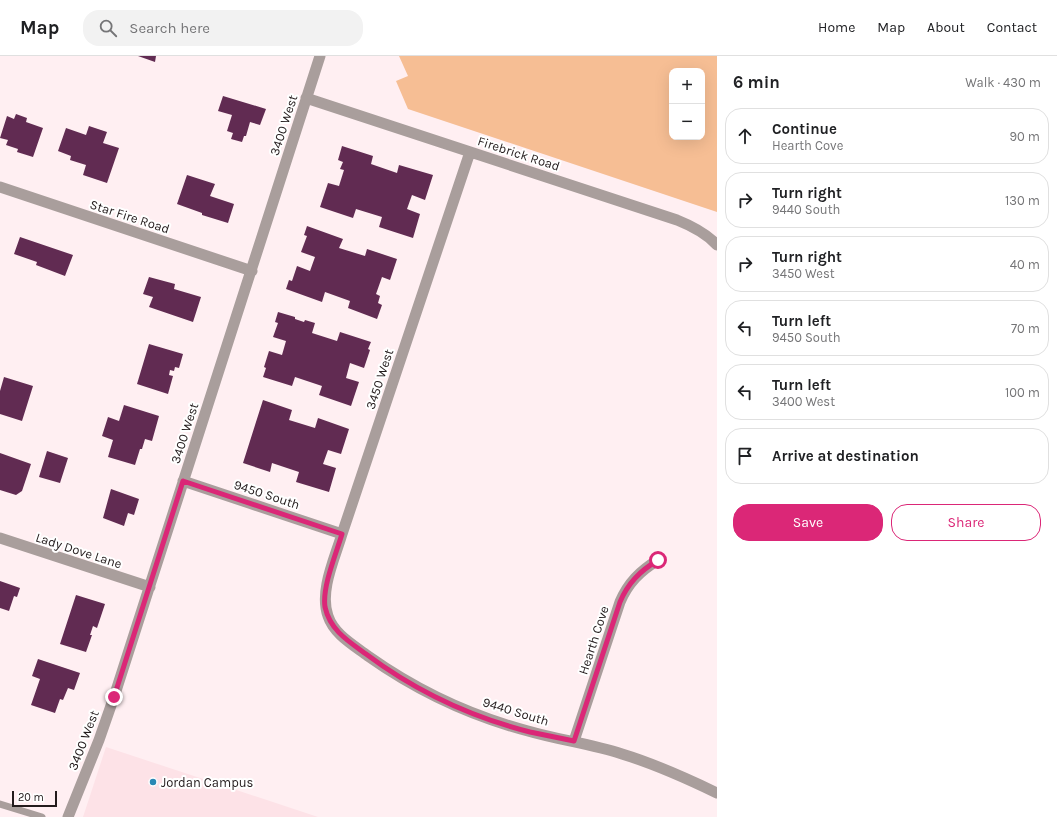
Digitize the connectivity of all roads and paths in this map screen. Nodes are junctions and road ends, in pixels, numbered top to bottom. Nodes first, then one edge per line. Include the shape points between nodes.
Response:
1 (320, 56) edge
2 (306, 98) junction
3 (470, 152) junction
4 (0, 187) edge
5 (717, 245) edge
6 (252, 271) junction
7 (183, 481) junction
8 (342, 534) junction
9 (0, 538) edge
10 (658, 560) dead end
11 (150, 587) junction
12 (328, 616) joint
13 (574, 741) junction
14 (717, 793) edge
15 (0, 804) edge
16 (42, 817) edge
17 (68, 817) edge

1 - 2 street, 3400 West
2 - 3 street, Firebrick Road
2 - 6 street, 3400 West
3 - 5 street, Firebrick Road via 677,220 703,232
3 - 8 street, 3450 West
4 - 6 street, Star Fire Road
6 - 7 street, 3400 West
7 - 8 street, 9450 South
7 - 11 street, 3400 West
8 - 12 street, 3450 West via 326,586 325,606
9 - 11 street, Lady Dove Lane
10 - 13 street, Hearth Cove via 638,574 622,597
11 - 17 street, 3400 West via 99,740
12 - 13 street, 9440 South via 332,625 344,638 425,691 500,723
13 - 14 street, 9440 South via 604,748 669,770
15 - 16 lane

